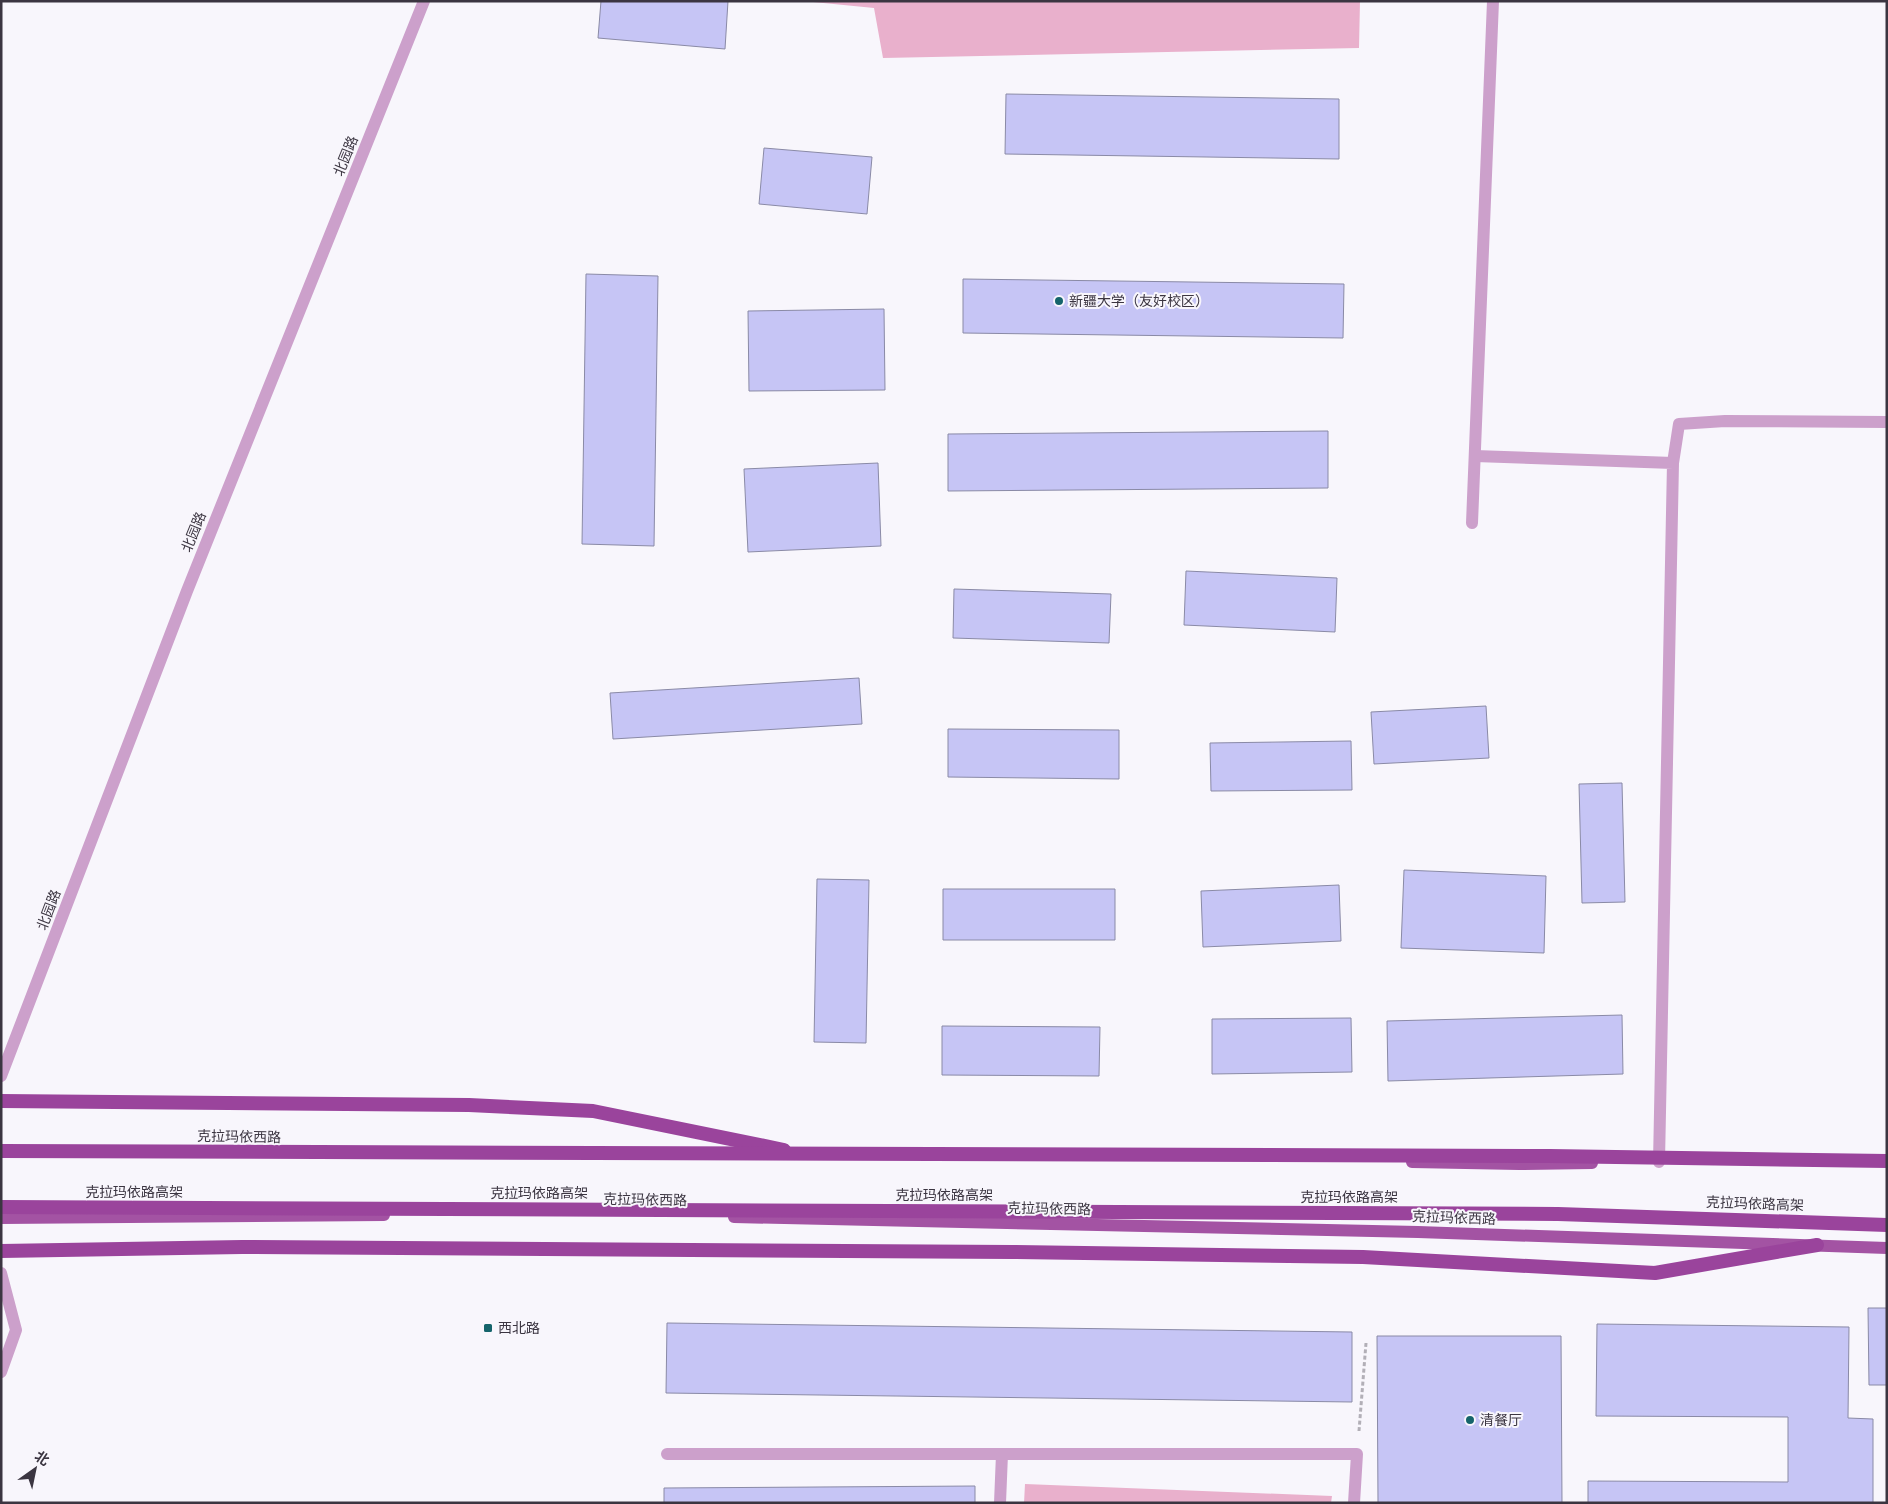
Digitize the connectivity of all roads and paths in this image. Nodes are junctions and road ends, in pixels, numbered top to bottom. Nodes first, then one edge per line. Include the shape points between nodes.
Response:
1 (424, 1) edge
2 (1493, 1) edge
3 (1887, 422) edge
4 (1475, 456) junction
5 (1673, 463) junction
6 (1472, 523) dead end
7 (1, 1076) edge
8 (1, 1101) edge
9 (1, 1149) edge
10 (784, 1150) junction
11 (1887, 1160) edge
12 (1659, 1162) junction
13 (1, 1207) edge
14 (1, 1218) edge
15 (1887, 1225) edge
16 (1816, 1245) junction
17 (1887, 1248) edge
18 (1, 1250) edge
19 (1, 1273) edge
20 (1366, 1343) dead end
21 (1, 1372) edge
22 (667, 1454) dead end
23 (1002, 1454) junction
24 (1357, 1454) junction
25 (1000, 1503) edge
26 (1354, 1503) edge

1 - 7 street, 北园路 via 187,591
2 - 4 street
3 - 5 street via 1725,421 1679,424
4 - 5 street
4 - 6 street
5 - 12 street
8 - 10 highway via 469,1105 593,1111
9 - 10 main road, 克拉玛依西路 via 251,1153
9 - 11 highway, bridge
10 - 12 main road, 克拉玛依西路 via 1509,1164
11 - 12 main road, 克拉玛依西路
13 - 15 highway, 克拉玛依路高架 via 1558,1214
14 - 16 main road, 克拉玛依西路 via 602,1214 1418,1232
16 - 17 main road, 克拉玛依西路
16 - 18 highway via 1655,1273 1363,1257 1012,1252 252,1247
19 - 21 street via 16,1330
20 - 24 path
22 - 23 street
23 - 24 street
23 - 25 street
24 - 26 street

